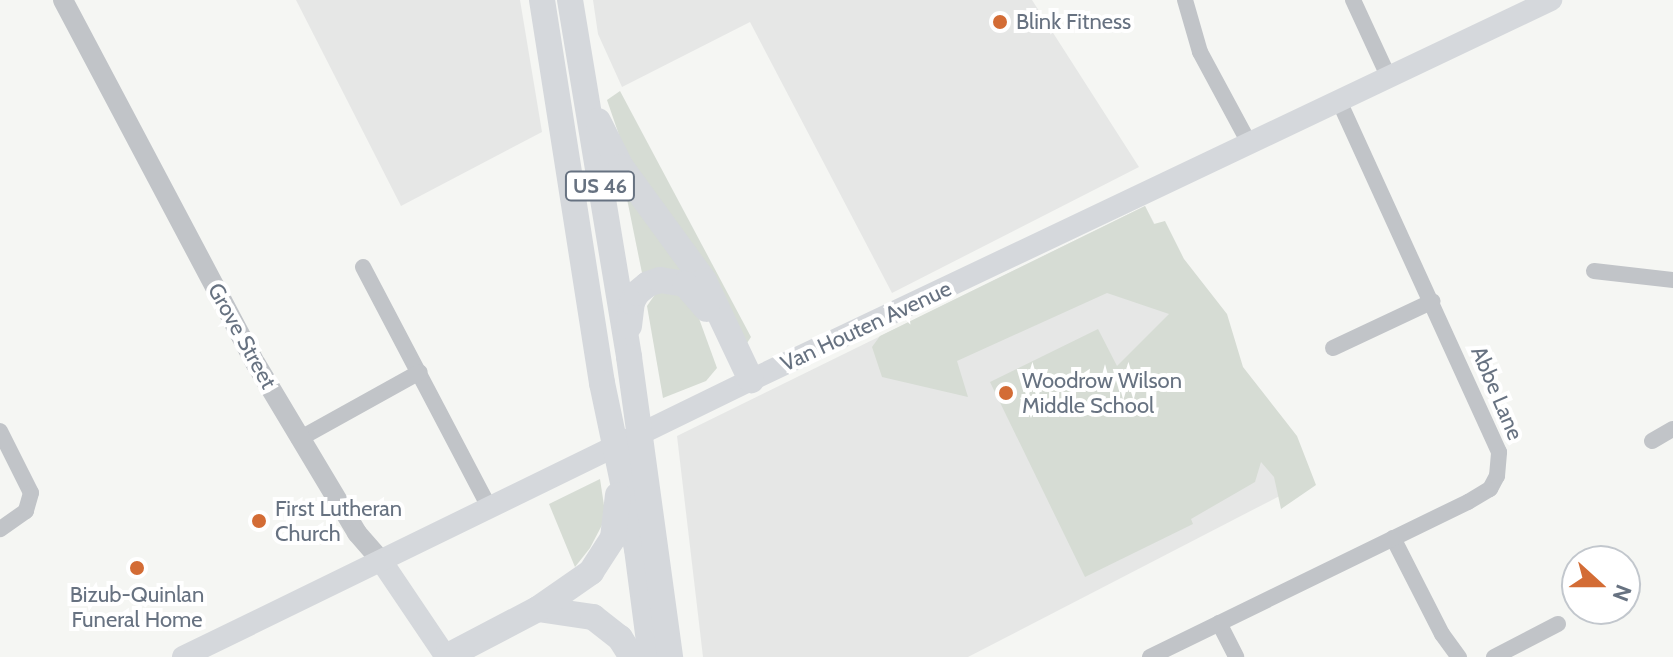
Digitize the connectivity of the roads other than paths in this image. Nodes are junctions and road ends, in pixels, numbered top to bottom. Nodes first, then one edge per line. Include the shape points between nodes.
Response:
1 (63, 0) edge
2 (542, 0) edge
3 (570, 0) edge
4 (1185, 0) edge
5 (1353, 0) edge
6 (1551, 0) edge
7 (1389, 78) junction
8 (587, 96) junction
9 (1340, 103) junction
10 (1250, 145) junction
11 (363, 267) dead end
12 (1594, 271) dead end
13 (1673, 280) edge
14 (1433, 301) junction
15 (732, 340) junction
16 (1333, 348) dead end
17 (629, 357) junction
18 (420, 372) junction
19 (751, 380) junction
20 (1673, 429) edge
21 (0, 431) edge
22 (299, 439) junction
23 (1652, 441) dead end
24 (604, 460) junction
25 (490, 509) junction
26 (0, 529) edge
27 (1393, 538) junction
28 (382, 562) junction
29 (538, 609) junction
30 (1219, 623) junction
31 (1558, 624) dead end
32 (183, 657) edge
33 (446, 657) edge
34 (632, 657) edge
35 (651, 657) edge
36 (670, 657) edge
37 (1150, 657) edge
38 (1236, 657) edge
39 (1459, 657) edge
40 (1494, 657) edge

1 - 22 street, Grove Street
2 - 24 highway, US 46
3 - 8 highway, US 46
4 - 10 street via 1200,52
5 - 7 street
6 - 7 main road, Van Houten Avenue
7 - 9 main road, Van Houten Avenue
8 - 15 highway via 612,152 704,281
8 - 17 highway, US 46
9 - 10 main road, Van Houten Avenue
9 - 14 street, Abbe Lane
10 - 19 main road, Van Houten Avenue
11 - 18 street
12 - 13 street
14 - 16 street
14 - 27 street, Abbe Lane via 1500,462 1490,489
15 - 17 highway via 685,284 660,280 648,284 632,302
15 - 19 highway
17 - 36 highway, US 46
18 - 22 street
18 - 25 street
19 - 24 main road, Van Houten Avenue
20 - 23 street
21 - 26 street via 31,493 26,511
22 - 28 street, Grove Street via 357,533
24 - 25 main road, Van Houten Avenue
24 - 29 highway via 618,511 607,550 580,581
24 - 35 highway, US 46 via 637,549
25 - 28 main road, Van Houten Avenue
27 - 30 street, Abbe Lane
27 - 39 street
28 - 32 main road, Van Houten Avenue
28 - 33 main road, Grove Street
29 - 33 highway
29 - 34 highway via 593,617 620,638
30 - 37 street, Abbe Lane
30 - 38 street
31 - 40 street

